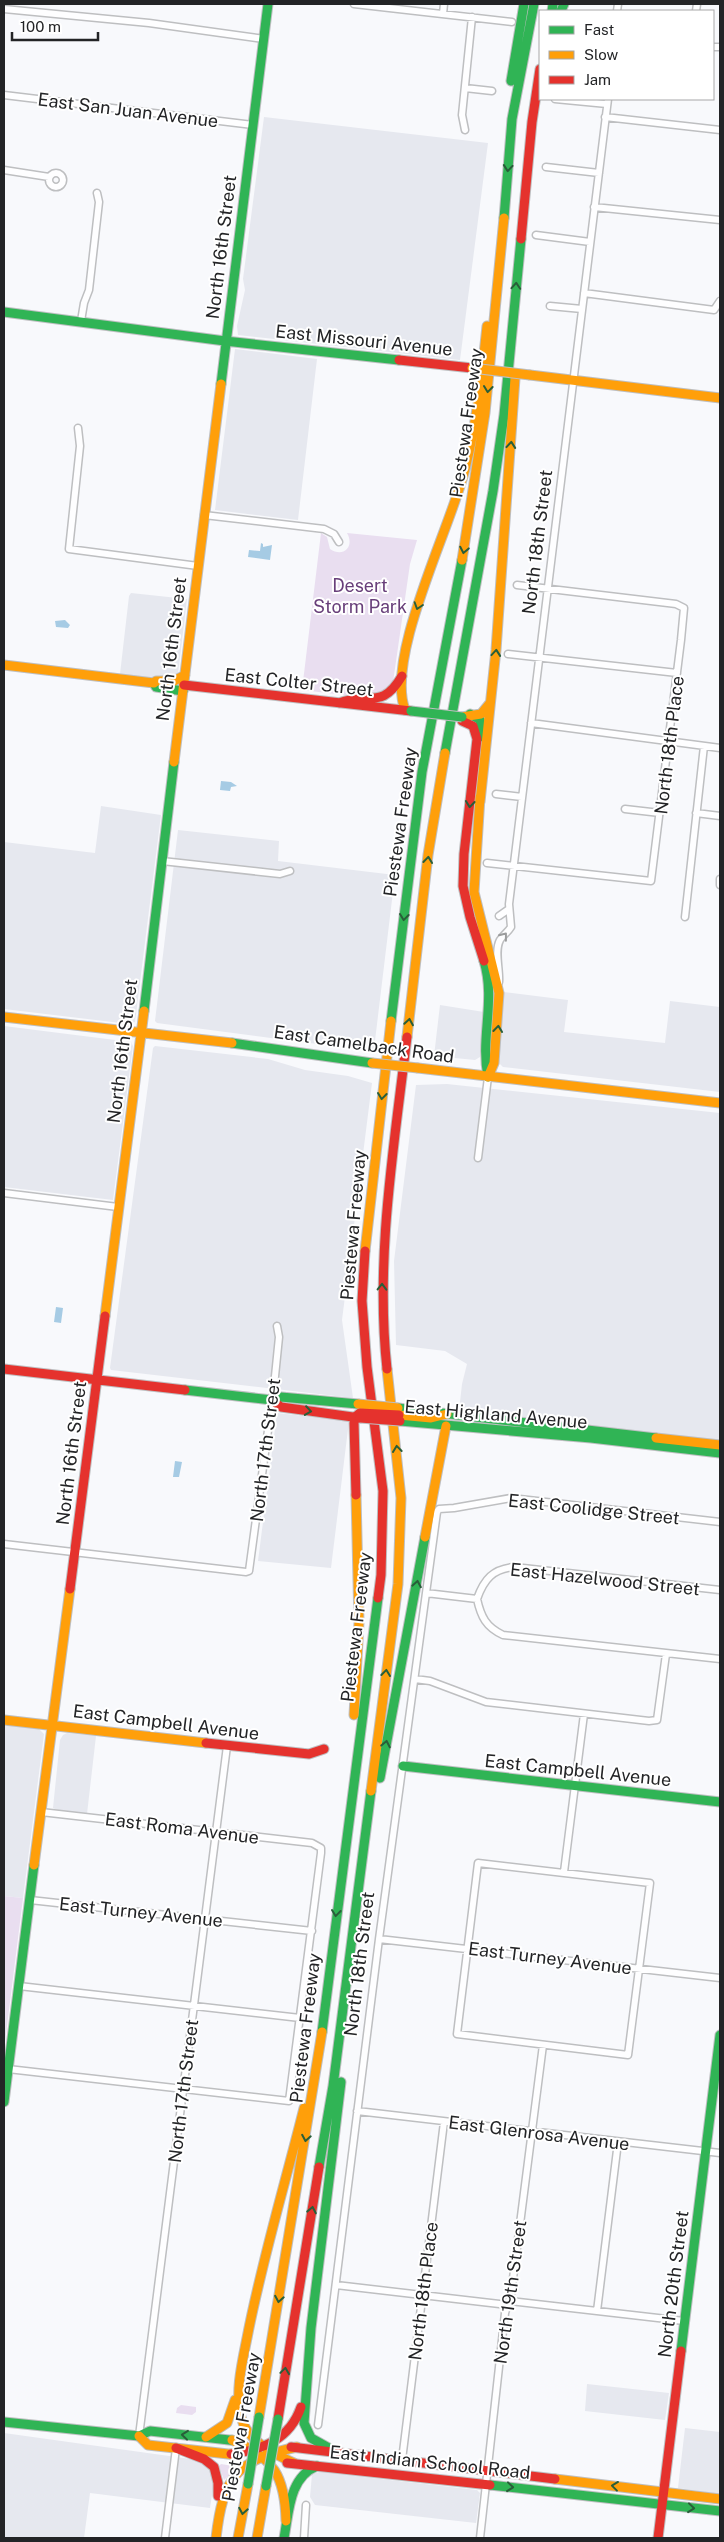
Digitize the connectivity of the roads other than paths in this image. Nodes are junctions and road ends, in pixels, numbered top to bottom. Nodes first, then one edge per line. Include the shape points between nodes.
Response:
1 (268, 4) edge
2 (354, 4) edge
3 (444, 4) edge
4 (524, 4) edge
5 (534, 4) edge
6 (4, 9) edge
7 (442, 14) junction
8 (472, 17) junction
9 (512, 22) dead end
10 (264, 39) junction
11 (539, 76) edge
12 (465, 88) junction
13 (492, 91) dead end
14 (4, 95) edge
15 (541, 100) edge
16 (572, 100) edge
17 (607, 102) edge
18 (605, 118) junction
19 (512, 119) junction
20 (532, 122) junction
21 (253, 125) junction
22 (465, 130) dead end
23 (720, 130) edge
24 (546, 167) dead end
25 (4, 170) edge
26 (599, 173) junction
27 (49, 177) dead end
28 (97, 193) dead end
29 (594, 207) junction
30 (720, 220) edge
31 (536, 235) dead end
32 (502, 236) junction
33 (590, 242) junction
34 (584, 294) junction
35 (720, 301) edge
36 (550, 306) dead end
37 (582, 309) junction
38 (4, 312) edge
39 (81, 321) junction
40 (512, 334) junction
41 (225, 341) junction
42 (573, 381) junction
43 (720, 398) edge
44 (78, 428) dead end
45 (204, 515) junction
46 (339, 542) dead end
47 (198, 566) junction
48 (517, 585) dead end
49 (548, 589) junction
50 (508, 654) dead end
51 (539, 658) junction
52 (4, 665) edge
53 (677, 673) junction
54 (403, 674) junction
55 (185, 675) junction
56 (154, 683) junction
57 (183, 688) junction
58 (491, 701) junction
59 (339, 703) junction
60 (408, 711) junction
61 (476, 716) junction
62 (462, 717) junction
63 (531, 723) junction
64 (669, 742) junction
65 (704, 746) junction
66 (720, 748) edge
67 (496, 794) dead end
68 (522, 797) junction
69 (480, 802) junction
70 (625, 809) dead end
71 (660, 813) junction
72 (696, 813) junction
73 (720, 816) edge
74 (162, 861) junction
75 (487, 863) dead end
76 (514, 866) junction
77 (290, 872) dead end
78 (720, 879) edge
79 (720, 884) edge
80 (509, 909) junction
81 (499, 916) dead end
82 (685, 917) dead end
83 (498, 985) junction
84 (4, 1017) edge
85 (141, 1033) junction
86 (488, 1077) junction
87 (720, 1103) edge
88 (478, 1158) dead end
89 (4, 1193) edge
90 (118, 1207) junction
91 (277, 1326) dead end
92 (4, 1369) edge
93 (97, 1378) junction
94 (272, 1400) junction
95 (358, 1413) junction
96 (447, 1414) junction
97 (399, 1415) junction
98 (446, 1426) junction
99 (628, 1439) junction
100 (720, 1445) edge
101 (707, 1448) junction
102 (720, 1453) edge
103 (438, 1509) joint
104 (720, 1522) edge
105 (4, 1544) edge
106 (75, 1552) junction
107 (720, 1590) edge
108 (426, 1594) junction
109 (477, 1599) junction
110 (666, 1654) junction
111 (720, 1660) edge
112 (415, 1679) junction
113 (584, 1714) junction
114 (4, 1720) edge
115 (53, 1726) junction
116 (227, 1746) junction
117 (324, 1749) dead end
118 (403, 1766) junction
119 (575, 1786) junction
120 (720, 1802) edge
121 (41, 1812) junction
122 (217, 1832) junction
123 (564, 1872) junction
124 (341, 1874) junction
125 (361, 1877) junction
126 (30, 1900) junction
127 (206, 1918) junction
128 (312, 1931) junction
129 (379, 1939) junction
130 (466, 1949) junction
131 (332, 1952) junction
132 (351, 1956) junction
133 (640, 1969) junction
134 (720, 1978) edge
135 (19, 1986) junction
136 (194, 2006) junction
137 (300, 2018) junction
138 (720, 2035) edge
139 (543, 2046) junction
140 (6, 2074) edge
141 (183, 2089) junction
142 (4, 2102) edge
143 (357, 2111) junction
144 (444, 2122) junction
145 (532, 2132) junction
146 (618, 2142) junction
147 (706, 2152) junction
148 (720, 2153) edge
149 (336, 2285) junction
150 (423, 2295) junction
151 (509, 2303) junction
152 (597, 2311) junction
153 (684, 2321) junction
154 (238, 2391) junction
155 (305, 2393) junction
156 (4, 2422) edge
157 (318, 2425) dead end
158 (139, 2436) junction
159 (206, 2437) junction
160 (176, 2448) junction
161 (262, 2451) junction
162 (336, 2452) junction
163 (402, 2460) junction
164 (316, 2466) junction
165 (487, 2471) junction
166 (486, 2484) junction
167 (663, 2492) junction
168 (720, 2499) edge
169 (306, 2505) dead end
170 (661, 2505) junction
171 (219, 2509) junction
172 (720, 2511) edge
173 (286, 2521) junction
174 (165, 2538) edge
175 (216, 2538) edge
176 (238, 2538) edge
177 (257, 2538) edge
178 (284, 2538) edge
179 (304, 2538) edge
180 (480, 2538) edge
181 (658, 2538) edge

1 - 10 main road, North 16th Street
2 - 7 street
3 - 7 street
4 - 19 main road via 508,99
5 - 19 main road, Piestewa Freeway
6 - 10 street via 149,23
7 - 8 street
8 - 9 street
8 - 12 street
10 - 21 main road, North 16th Street
11 - 20 main road, Piestewa Freeway
12 - 13 street
12 - 22 street via 462,115
14 - 21 street, East San Juan Avenue
15 - 20 main road
16 - 17 street
17 - 18 street, North 18th Street
18 - 23 street
18 - 26 street, North 18th Street
19 -> 32 main road, Piestewa Freeway
40 -> 20 main road, Piestewa Freeway
21 - 41 main road, North 16th Street
24 - 26 street
25 - 27 street
26 - 29 street, North 18th Street
28 - 39 street via 100,202 89,290
29 - 30 street
29 - 33 street, North 18th Street
31 - 33 street
32 -> 54 main road via 494,260 487,331 467,459 444,538 415,615
32 -> 124 main road, Piestewa Freeway via 485,413 465,542 422,772 364,1250 363,1323 381,1462 384,1531
33 - 34 street, North 18th Street
34 - 35 street via 714,310
34 - 37 street, North 18th Street
36 - 37 street
37 - 42 street, North 18th Street
38 - 39 main road, East Missouri Avenue
39 - 41 main road, East Missouri Avenue
58 -> 40 main road via 517,359
125 -> 40 main road, Piestewa Freeway via 400,1560 399,1469 382,1325 384,1238 428,855 493,491
41 - 42 main road, East Missouri Avenue, bridge
41 - 45 main road, North 16th Street
42 - 43 main road, East Missouri Avenue
42 - 49 street, North 18th Street
44 - 47 street via 80,446 69,549
45 - 46 street via 324,529 334,534
45 - 47 main road, North 16th Street
47 - 55 main road, North 16th Street
48 - 49 street
49 - 51 street, North 18th Street
49 - 53 street, North 18th Place via 676,604 684,608
50 - 51 street
51 - 53 street
51 - 63 street, North 18th Street
52 - 56 main road, East Colter Street
53 - 64 street, North 18th Place
54 - 59 main road via 387,696 378,699 349,698
54 - 60 main road via 402,703
55 - 56 main road, East Colter Street via 174,681
55 - 57 main road, North 16th Street
56 - 57 main road, East Colter Street via 156,687
57 - 59 main road, East Colter Street
57 - 74 main road, North 16th Street
58 - 61 main road via 485,711
58 - 69 main road
59 - 60 main road, East Colter Street
60 - 62 main road, East Colter Street, bridge
61 - 62 main road, East Colter Street
61 - 69 main road, North 18th Street via 484,733
62 -> 86 main road, North 18th Street via 473,726 477,739 464,892 490,986 484,1062
63 - 64 street
63 - 68 street, North 18th Street
64 - 65 street
64 - 71 street, North 18th Place
65 - 66 street
65 - 72 street
67 - 68 street
68 - 76 street, North 18th Street
69 - 83 main road, North 18th Street via 474,892
70 - 71 street
71 - 76 street, North 18th Place via 651,881
72 - 73 street
72 - 82 street
74 - 77 street via 280,874
74 - 85 main road, North 16th Street
75 - 76 street
76 - 80 street, North 18th Street
78 - 79 street
80 - 81 street
83 -> 80 street, North 18th Street via 498,945 509,931
86 -> 83 main road, North 18th Street via 494,1063 499,1016
84 - 85 main road, East Camelback Road
85 - 86 main road, East Camelback Road, bridge
85 - 90 main road, North 16th Street
86 - 87 main road, East Camelback Road
86 - 88 street, North 18th Street
89 - 90 street
90 - 93 main road, North 16th Street
91 - 94 street, North 17th Street via 279,1337
92 - 93 main road
93 - 94 main road
93 - 106 main road, North 16th Street
94 - 95 main road via 281,1397
94 -> 95 main road via 281,1407
94 - 106 street, North 17th Street via 250,1569 246,1572
95 - 97 main road, bridge
95 - 124 main road via 358,1661
96 - 97 main road, East Highland Avenue via 431,1418
96 - 98 main road
96 - 99 main road, East Highland Avenue
97 - 98 main road, East Highland Avenue
98 - 99 main road, East Highland Avenue
125 -> 98 main road via 374,1823
99 - 101 main road, East Highland Avenue
100 - 101 main road, East Highland Avenue
101 - 102 main road, East Highland Avenue
103 - 104 street, East Coolidge Street via 511,1498
103 - 108 street, North 18th Street
105 - 106 street
106 - 115 main road, North 16th Street
107 - 109 street, East Hazelwood Street via 514,1567 503,1568 488,1577
108 - 109 street
108 - 112 street, North 18th Street
109 - 110 street via 482,1619 503,1635
110 - 111 street
110 - 113 street via 657,1720
112 - 113 street via 430,1681 486,1702
112 - 118 street, North 18th Street
113 - 119 street
114 - 115 main road, East Campbell Avenue
115 - 116 main road, East Campbell Avenue
115 - 121 main road, North 16th Street
116 - 117 main road, East Campbell Avenue via 309,1754
116 - 122 street, North 17th Street
118 - 119 main road, East Campbell Avenue
118 - 129 street, North 18th Street
119 - 120 main road, East Campbell Avenue
119 - 123 street
121 - 122 street, East Roma Avenue
121 - 126 main road, North 16th Street
122 - 127 street, North 17th Street
122 - 128 street, East Roma Avenue via 312,1843 321,1848
123 - 130 street via 478,1863
123 - 133 street via 650,1883
124 -> 131 main road, Piestewa Freeway
125 - 132 main road, Piestewa Freeway
126 - 127 street, East Turney Avenue
126 - 135 main road, North 16th Street
127 - 128 street, East Turney Avenue
127 - 136 street, North 17th Street
128 - 137 street
129 - 130 street, East Turney Avenue
129 - 143 street, North 18th Street
130 - 133 street, East Turney Avenue
130 - 139 street via 457,2034
131 - 154 main road via 320,2000 304,2108 262,2275
131 -> 176 main road, Piestewa Freeway, bridge via 312,2102
132 - 155 main road via 350,2003
177 -> 132 main road, Piestewa Freeway, bridge via 333,2086
133 - 134 street, East Turney Avenue
133 - 139 street via 628,2055
135 - 136 street
135 - 140 main road, North 16th Street
136 - 137 street
136 - 141 street, North 17th Street
137 - 141 street via 289,2101
138 - 147 main road, North 20th Street
139 - 145 street, North 19th Street
140 - 141 street
140 - 142 main road, North 16th Street
141 - 158 street, North 17th Street
143 - 144 street, East Glenrosa Avenue
143 - 149 street, North 18th Street
144 - 145 street, East Glenrosa Avenue
144 - 150 street, North 18th Place
145 - 146 street, East Glenrosa Avenue
145 - 151 street, North 19th Street
146 - 147 street, East Glenrosa Avenue
146 - 152 street
147 - 148 street, East Glenrosa Avenue
147 - 153 main road, North 20th Street
149 - 150 street
149 - 157 street, North 18th Street
150 - 151 street
150 - 163 street, North 18th Place
151 - 152 street
151 - 165 street, North 19th Street
152 - 153 street
153 - 167 main road, North 20th Street
154 - 159 main road via 230,2421 222,2430
154 - 161 main road via 241,2418
155 - 161 main road via 291,2428
155 - 162 main road via 307,2434
156 - 158 main road, East Indian School Road
159 -> 158 main road, East Indian School Road via 150,2431
158 - 160 main road, East Indian School Road via 148,2445
159 - 161 main road, East Indian School Road via 232,2440
160 - 161 main road, East Indian School Road via 231,2454
160 - 171 main road via 215,2466 219,2476
160 - 174 street
161 - 162 main road, East Indian School Road via 297,2447
161 - 164 main road, East Indian School Road via 294,2464
161 - 171 main road via 232,2478
161 - 173 main road via 282,2482
162 - 163 main road, East Indian School Road
163 - 165 main road, East Indian School Road
164 - 166 main road, East Indian School Road
164 - 173 main road via 307,2470 296,2484
165 - 166 street, North 19th Street
167 -> 165 main road, East Indian School Road
166 -> 170 main road, East Indian School Road
166 - 180 street, North 19th Street
167 - 168 main road, East Indian School Road
167 - 170 main road, North 20th Street
169 - 179 street
170 -> 172 main road, East Indian School Road
170 - 181 main road, North 20th Street
171 - 175 main road
173 - 178 main road

